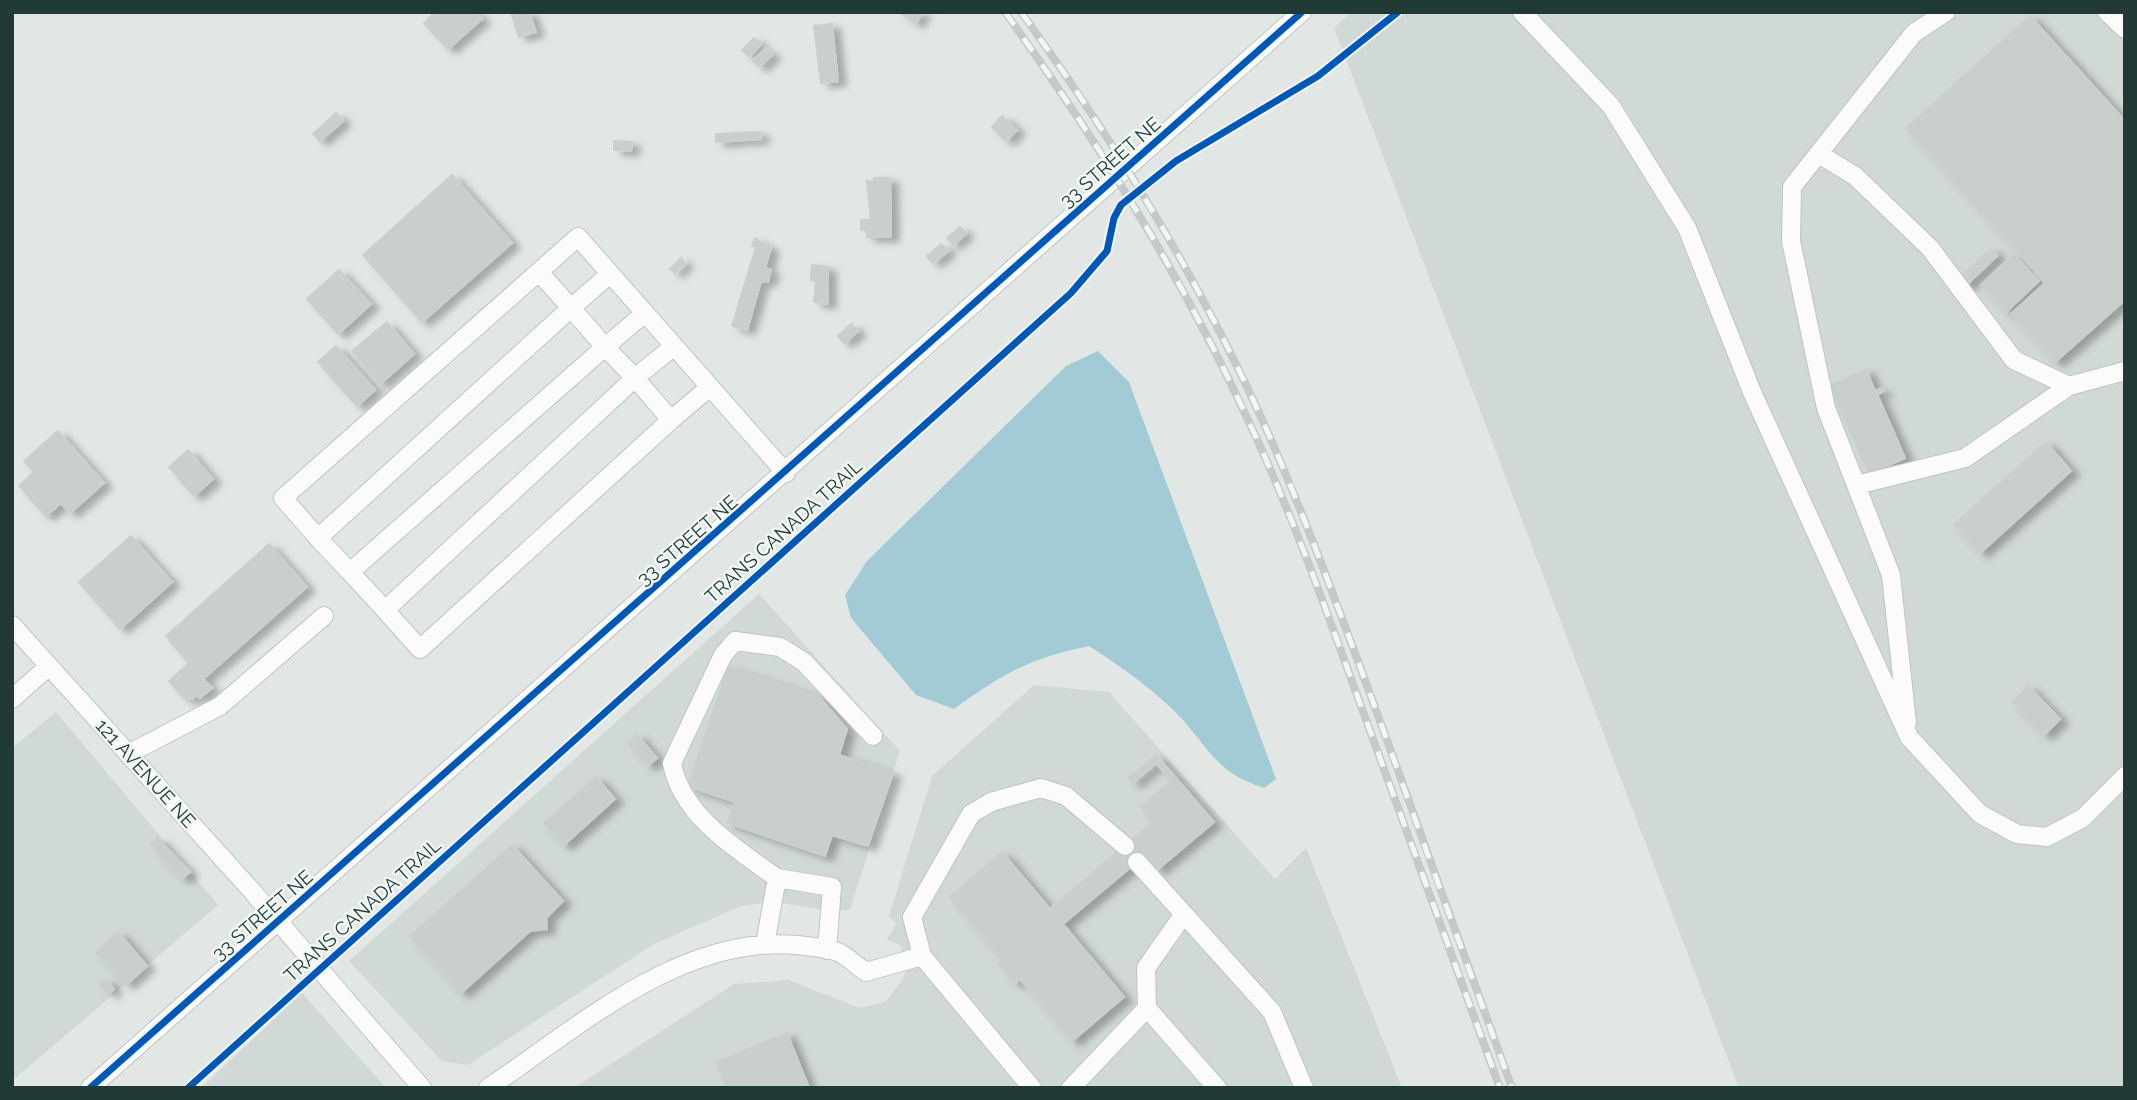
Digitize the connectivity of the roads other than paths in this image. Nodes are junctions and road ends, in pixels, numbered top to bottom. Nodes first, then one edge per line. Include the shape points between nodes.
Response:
1 (1301, 12) edge
2 (1522, 12) edge
3 (1946, 12) edge
4 (2107, 12) edge
5 (2125, 29) edge
6 (1819, 154) junction
7 (539, 272) junction
8 (610, 274) junction
9 (571, 308) junction
10 (645, 313) junction
11 (674, 346) junction
12 (606, 347) junction
13 (2125, 371) edge
14 (635, 378) junction
15 (2069, 386) junction
16 (710, 387) junction
17 (671, 420) junction
18 (786, 473) junction
19 (1857, 485) junction
20 (318, 538) junction
21 (350, 572) junction
22 (385, 610) junction
23 (324, 615) dead end
24 (12, 625) edge
25 (49, 666) junction
26 (12, 699) edge
27 (873, 736) dead end
28 (1909, 737) junction
29 (128, 754) junction
30 (2125, 776) edge
31 (1125, 846) dead end
32 (1137, 862) dead end
33 (777, 878) junction
34 (1184, 914) junction
35 (278, 922) junction
36 (765, 944) junction
37 (827, 950) junction
38 (922, 956) junction
39 (1147, 1008) junction
40 (1305, 1087) edge
41 (90, 1088) edge
42 (422, 1088) edge
43 (488, 1088) edge
44 (1032, 1088) edge
45 (1071, 1088) edge
46 (1217, 1088) edge

1 - 18 street, 33 STREET NE
2 - 28 street via 1611,106 1687,228 1752,392
3 - 6 street via 1914,33
4 - 5 street
6 - 15 street via 1855,176 1930,248 2014,360
6 - 19 street via 1792,187 1791,241 1826,408
7 - 8 street via 578,237
7 - 9 street
7 - 20 street via 282,498
8 - 9 street
8 - 10 street
9 - 12 street
9 - 20 street
10 - 11 street
10 - 12 street
11 - 14 street
11 - 16 street
12 - 14 street
12 - 21 street
13 - 15 street
14 - 17 street
14 - 22 street
15 - 19 street via 1965,458
16 - 17 street
16 - 18 street
17 - 22 street via 420,649
18 - 35 street, 33 STREET NE
19 - 28 street via 1891,575
20 - 21 street
21 - 22 street
23 - 29 street via 219,706
24 - 25 street, 121 AVENUE NE
25 - 26 street
25 - 29 street, 121 AVENUE NE
27 - 33 street via 804,662 780,647 735,641 723,655 672,763 675,781 690,805 730,845
28 - 30 street via 1980,814 2017,834 2047,837 2083,818
29 - 35 street, 121 AVENUE NE
31 - 38 street via 1066,796 1041,788 991,802 971,814 912,917
32 - 34 street
33 - 36 street
33 - 37 street via 832,887
34 - 39 street via 1146,968
34 - 40 street via 1272,1012
35 - 41 street, 33 STREET NE
35 - 42 street, 121 AVENUE NE
36 - 37 street
36 - 43 street via 702,956 645,982
37 - 38 street via 866,972
38 - 44 street
39 - 45 street
39 - 46 street

